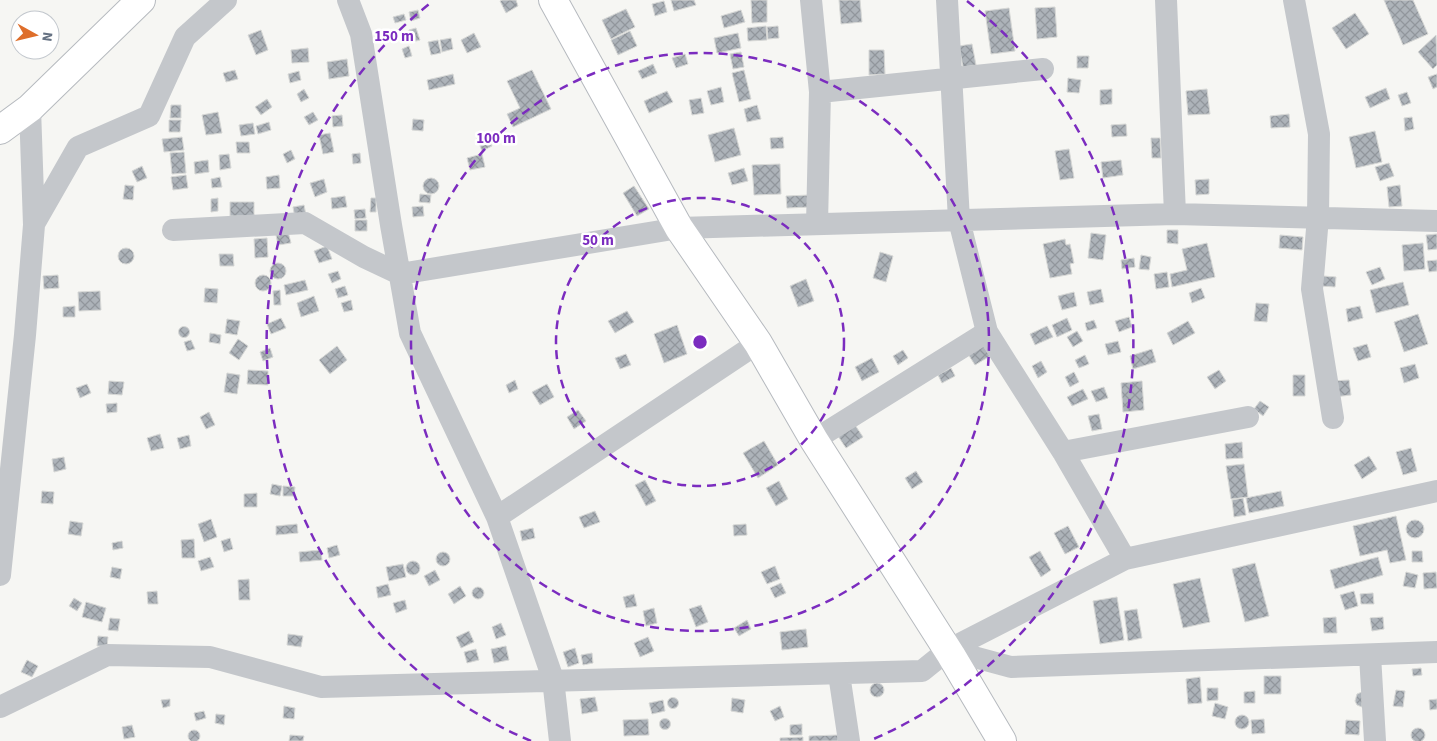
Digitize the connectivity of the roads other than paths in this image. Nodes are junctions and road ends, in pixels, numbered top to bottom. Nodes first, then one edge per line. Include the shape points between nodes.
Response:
1 (141, 0) edge
2 (226, 0) edge
3 (348, 0) edge
4 (553, 0) edge
5 (811, 0) edge
6 (948, 0) edge
7 (1166, 0) edge
8 (1294, 0) edge
9 (1043, 69) dead end
10 (953, 80) junction
11 (820, 92) junction
12 (30, 108) junction
13 (0, 130) edge
14 (1176, 214) junction
15 (1318, 217) junction
16 (959, 220) junction
17 (1437, 221) edge
18 (817, 224) junction
19 (34, 225) junction
20 (679, 228) junction
21 (173, 230) dead end
22 (400, 274) junction
23 (987, 332) junction
24 (758, 343) junction
25 (1248, 417) dead end
26 (1333, 418) dead end
27 (814, 440) junction
28 (1063, 452) junction
29 (1437, 491) edge
30 (497, 518) junction
31 (1, 552) edge
32 (1125, 559) junction
33 (0, 575) edge
34 (948, 650) junction
35 (1437, 652) edge
36 (1370, 655) junction
37 (839, 674) junction
38 (552, 679) junction
39 (0, 707) edge
40 (560, 741) edge
41 (849, 741) edge
42 (1002, 741) edge
43 (1375, 741) edge

1 - 12 street
2 - 19 street via 185,37 149,116 78,146
3 - 22 street via 361,34
4 - 20 street
5 - 11 street
6 - 10 street
7 - 14 street
8 - 15 street via 1319,134
9 - 10 street
10 - 11 street
10 - 16 street
11 - 18 street
12 - 13 street
12 - 19 street
14 - 15 street
14 - 16 street
15 - 17 street
15 - 26 street via 1312,288
16 - 18 street
16 - 23 street
18 - 20 street
19 - 31 street
20 - 22 street
20 - 24 street
21 - 22 street via 305,223
22 - 30 street via 410,333
23 - 27 street
23 - 28 street
24 - 27 street
24 - 30 street
25 - 28 street
27 - 34 street
28 - 32 street
29 - 32 street
30 - 38 street
31 - 33 street
32 - 34 street
34 - 36 street via 1010,667
34 - 37 street via 922,671
34 - 42 street
35 - 36 street
36 - 43 street
37 - 38 street
37 - 41 street
38 - 39 street via 321,687 210,656 107,655
38 - 40 street

